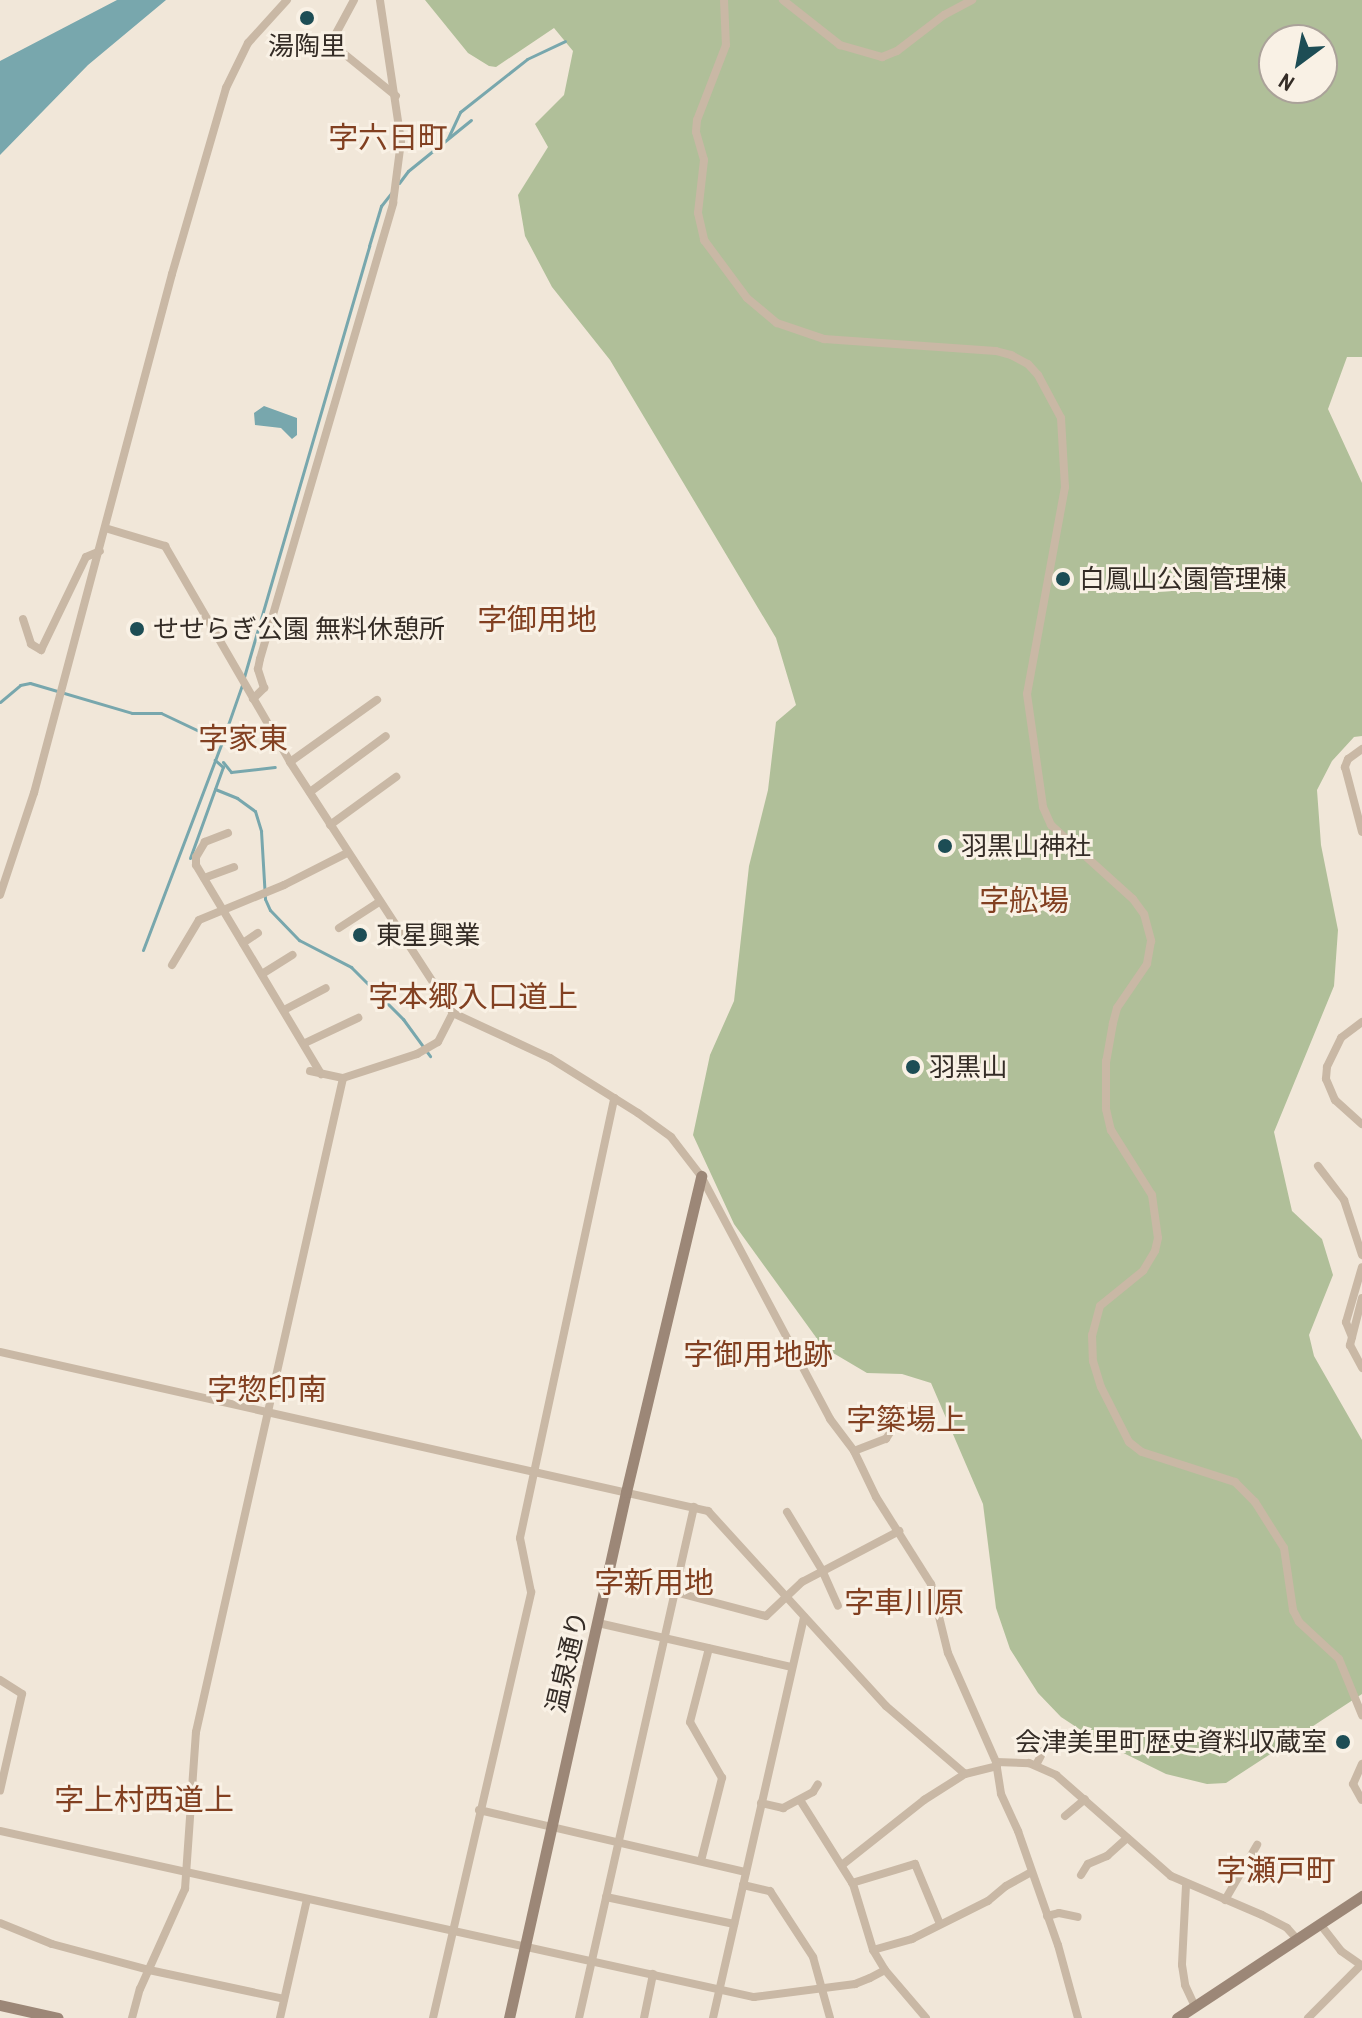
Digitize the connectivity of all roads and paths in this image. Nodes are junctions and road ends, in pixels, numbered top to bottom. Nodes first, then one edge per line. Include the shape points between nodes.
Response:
1 (287, 0) edge
2 (354, 0) edge
3 (380, 0) edge
4 (724, 0) edge
5 (783, 0) edge
6 (972, 0) edge
7 (397, 96) junction
8 (105, 528) junction
9 (100, 551) junction
10 (23, 619) dead end
11 (251, 695) junction
12 (377, 700) dead end
13 (386, 736) dead end
14 (1362, 749) edge
15 (290, 762) junction
16 (396, 777) dead end
17 (310, 792) junction
18 (330, 825) junction
19 (1362, 832) edge
20 (228, 833) dead end
21 (347, 853) junction
22 (234, 867) dead end
23 (204, 878) junction
24 (0, 895) edge
25 (379, 902) junction
26 (222, 908) junction
27 (339, 928) dead end
28 (258, 933) dead end
29 (243, 943) junction
30 (293, 955) dead end
31 (172, 965) dead end
32 (262, 974) junction
33 (326, 988) dead end
34 (284, 1010) junction
35 (453, 1013) junction
36 (358, 1018) dead end
37 (1362, 1022) edge
38 (305, 1043) junction
39 (310, 1071) dead end
40 (321, 1074) junction
41 (343, 1078) junction
42 (614, 1098) junction
43 (1362, 1124) edge
44 (1318, 1166) dead end
45 (701, 1176) junction
46 (1362, 1255) edge
47 (1362, 1267) edge
48 (1362, 1298) edge
49 (1352, 1337) junction
50 (0, 1352) edge
51 (1362, 1368) edge
52 (919, 1409) dead end
53 (267, 1412) junction
54 (854, 1451) junction
55 (533, 1470) junction
56 (626, 1492) junction
57 (694, 1507) junction
58 (787, 1512) dead end
59 (899, 1531) junction
60 (822, 1570) junction
61 (675, 1592) junction
62 (787, 1598) junction
63 (838, 1606) dead end
64 (804, 1617) junction
65 (598, 1623) junction
66 (664, 1638) junction
67 (709, 1648) junction
68 (792, 1667) junction
69 (0, 1680) edge
70 (1362, 1715) edge
71 (1044, 1750) dead end
72 (996, 1764) junction
73 (1362, 1764) edge
74 (1036, 1765) junction
75 (965, 1774) junction
76 (818, 1784) dead end
77 (0, 1791) edge
78 (1085, 1799) junction
79 (800, 1800) junction
80 (1362, 1800) edge
81 (761, 1803) junction
82 (479, 1810) junction
83 (1065, 1816) dead end
84 (552, 1827) junction
85 (0, 1831) edge
86 (1127, 1838) junction
87 (618, 1843) junction
88 (1257, 1845) dead end
89 (701, 1861) junction
90 (842, 1865) junction
91 (187, 1872) junction
92 (746, 1872) junction
93 (1031, 1872) junction
94 (1081, 1875) dead end
95 (852, 1883) junction
96 (743, 1885) junction
97 (1186, 1885) junction
98 (1362, 1896) edge
99 (606, 1897) junction
100 (307, 1899) junction
101 (1225, 1900) junction
102 (1047, 1916) junction
103 (1078, 1917) dead end
104 (0, 1923) edge
105 (734, 1924) junction
106 (940, 1924) junction
107 (1320, 1924) junction
108 (453, 1930) junction
109 (1297, 1939) junction
110 (525, 1946) junction
111 (873, 1950) junction
112 (592, 1960) junction
113 (1359, 1967) edge
114 (149, 1970) junction
115 (885, 1970) junction
116 (653, 1974) junction
117 (1362, 1981) edge
118 (822, 1986) junction
119 (719, 1989) junction
120 (284, 1999) junction
121 (0, 2005) edge
122 (1195, 2006) junction
123 (58, 2018) edge
124 (132, 2018) edge
125 (280, 2018) edge
126 (433, 2018) edge
127 (509, 2018) edge
128 (579, 2018) edge
129 (644, 2018) edge
130 (713, 2018) edge
131 (830, 2018) edge
132 (926, 2018) edge
133 (1078, 2018) edge
134 (1177, 2018) edge
135 (1308, 2018) edge

1 - 8 street via 248,43 226,88
2 - 7 street via 333,39 337,48
3 - 7 street
4 - 70 street via 726,45 697,120 704,160 698,213 704,240 739,289 761,313 804,335 1011,355 1038,375 1061,418 1065,487 1027,694 1043,807 1051,825 1133,899 1144,914 1151,941 1147,964 1117,1008 1106,1061 1106,1109 1111,1130 1152,1195 1158,1238 1143,1271 1100,1306 1092,1335 1093,1361 1129,1442 1142,1452 1235,1482 1255,1502 1284,1548 1299,1622 1339,1659
5 - 6 street via 840,45 882,57
7 - 11 street via 401,141 393,203 260,659 264,688
8 - 9 street
8 - 11 street via 165,546
9 - 10 street via 86,557 41,650 31,644
9 - 24 street via 34,793
11 - 15 street
12 - 15 street
13 - 17 street
14 - 19 street via 1345,767
15 - 17 street
16 - 18 street
17 - 18 street
18 - 21 street
20 - 23 street via 205,842 196,857
21 - 25 street
21 - 26 street
22 - 23 street
23 - 26 street
25 - 27 street
25 - 35 street
26 - 29 street
26 - 31 street via 199,920
28 - 29 street
29 - 32 street
30 - 32 street
32 - 34 street
33 - 34 street
34 - 38 street
35 - 41 street via 438,1042
35 - 42 street via 550,1058
36 - 38 street
37 - 43 street via 1341,1038 1326,1079 1335,1100
38 - 40 street
39 - 40 street
40 - 41 street
41 - 53 street
42 - 45 street via 671,1137
42 - 55 street
44 - 46 street via 1344,1200
45 - 54 street via 830,1419
45 - 56 street, 温泉通り
47 - 49 street via 1346,1322
48 - 49 street
49 - 51 street via 1350,1345
50 - 53 street
52 - 54 street via 902,1413 886,1439
53 - 55 street
53 - 91 street via 196,1732
54 - 59 street
55 - 56 street
55 - 82 street via 520,1538 531,1592
56 - 57 street
56 - 65 street, 温泉通り
57 - 61 street
57 - 62 street via 708,1511
58 - 60 street
59 - 60 street
59 - 72 street via 931,1584 948,1653
60 - 62 street
60 - 63 street
61 - 62 street via 766,1616
61 - 66 street
62 - 64 street
64 - 68 street
64 - 75 street via 886,1706
65 - 66 street
65 - 84 street, 温泉通り
66 - 67 street
66 - 87 street
67 - 68 street
67 - 89 street via 690,1722 722,1778
68 - 81 street
69 - 77 street via 22,1694
71 - 74 street
72 - 74 street
72 - 75 street
72 - 93 street via 1001,1794
73 - 80 street via 1353,1784
74 - 78 street
75 - 90 street
76 - 79 street
78 - 83 street
78 - 86 street
79 - 81 street via 779,1808
79 - 90 street
81 - 92 street
82 - 84 street
82 - 108 street
84 - 87 street
84 - 110 street, 温泉通り
85 - 91 street
86 - 94 street via 1088,1864
86 - 97 street
87 - 89 street
87 - 99 street
88 - 101 street
89 - 92 street
90 - 95 street
91 - 100 street
91 - 114 street via 184,1893
92 - 96 street
93 - 102 street
93 - 106 street
95 - 106 street via 915,1864
95 - 111 street
96 - 105 street
96 - 118 street via 770,1891 813,1957
97 - 101 street
97 - 122 street via 1182,1965
98 - 107 street
99 - 105 street
99 - 112 street
100 - 108 street
100 - 120 street
101 - 109 street via 1275,1922
102 - 103 street
102 - 133 street
104 - 114 street via 52,1944
105 - 119 street
106 - 111 street
107 - 109 street
107 - 113 street
108 - 110 street
108 - 126 street
109 - 122 street
110 - 112 street
110 - 127 street, 温泉通り
111 - 115 street
112 - 116 street
112 - 128 street
113 - 117 street
113 - 135 street
114 - 120 street
114 - 124 street
115 - 118 street via 855,1984
115 - 132 street
116 - 119 street
116 - 129 street
118 - 119 street via 754,1997
118 - 131 street
119 - 130 street
120 - 125 street
121 - 123 street
122 - 134 street

